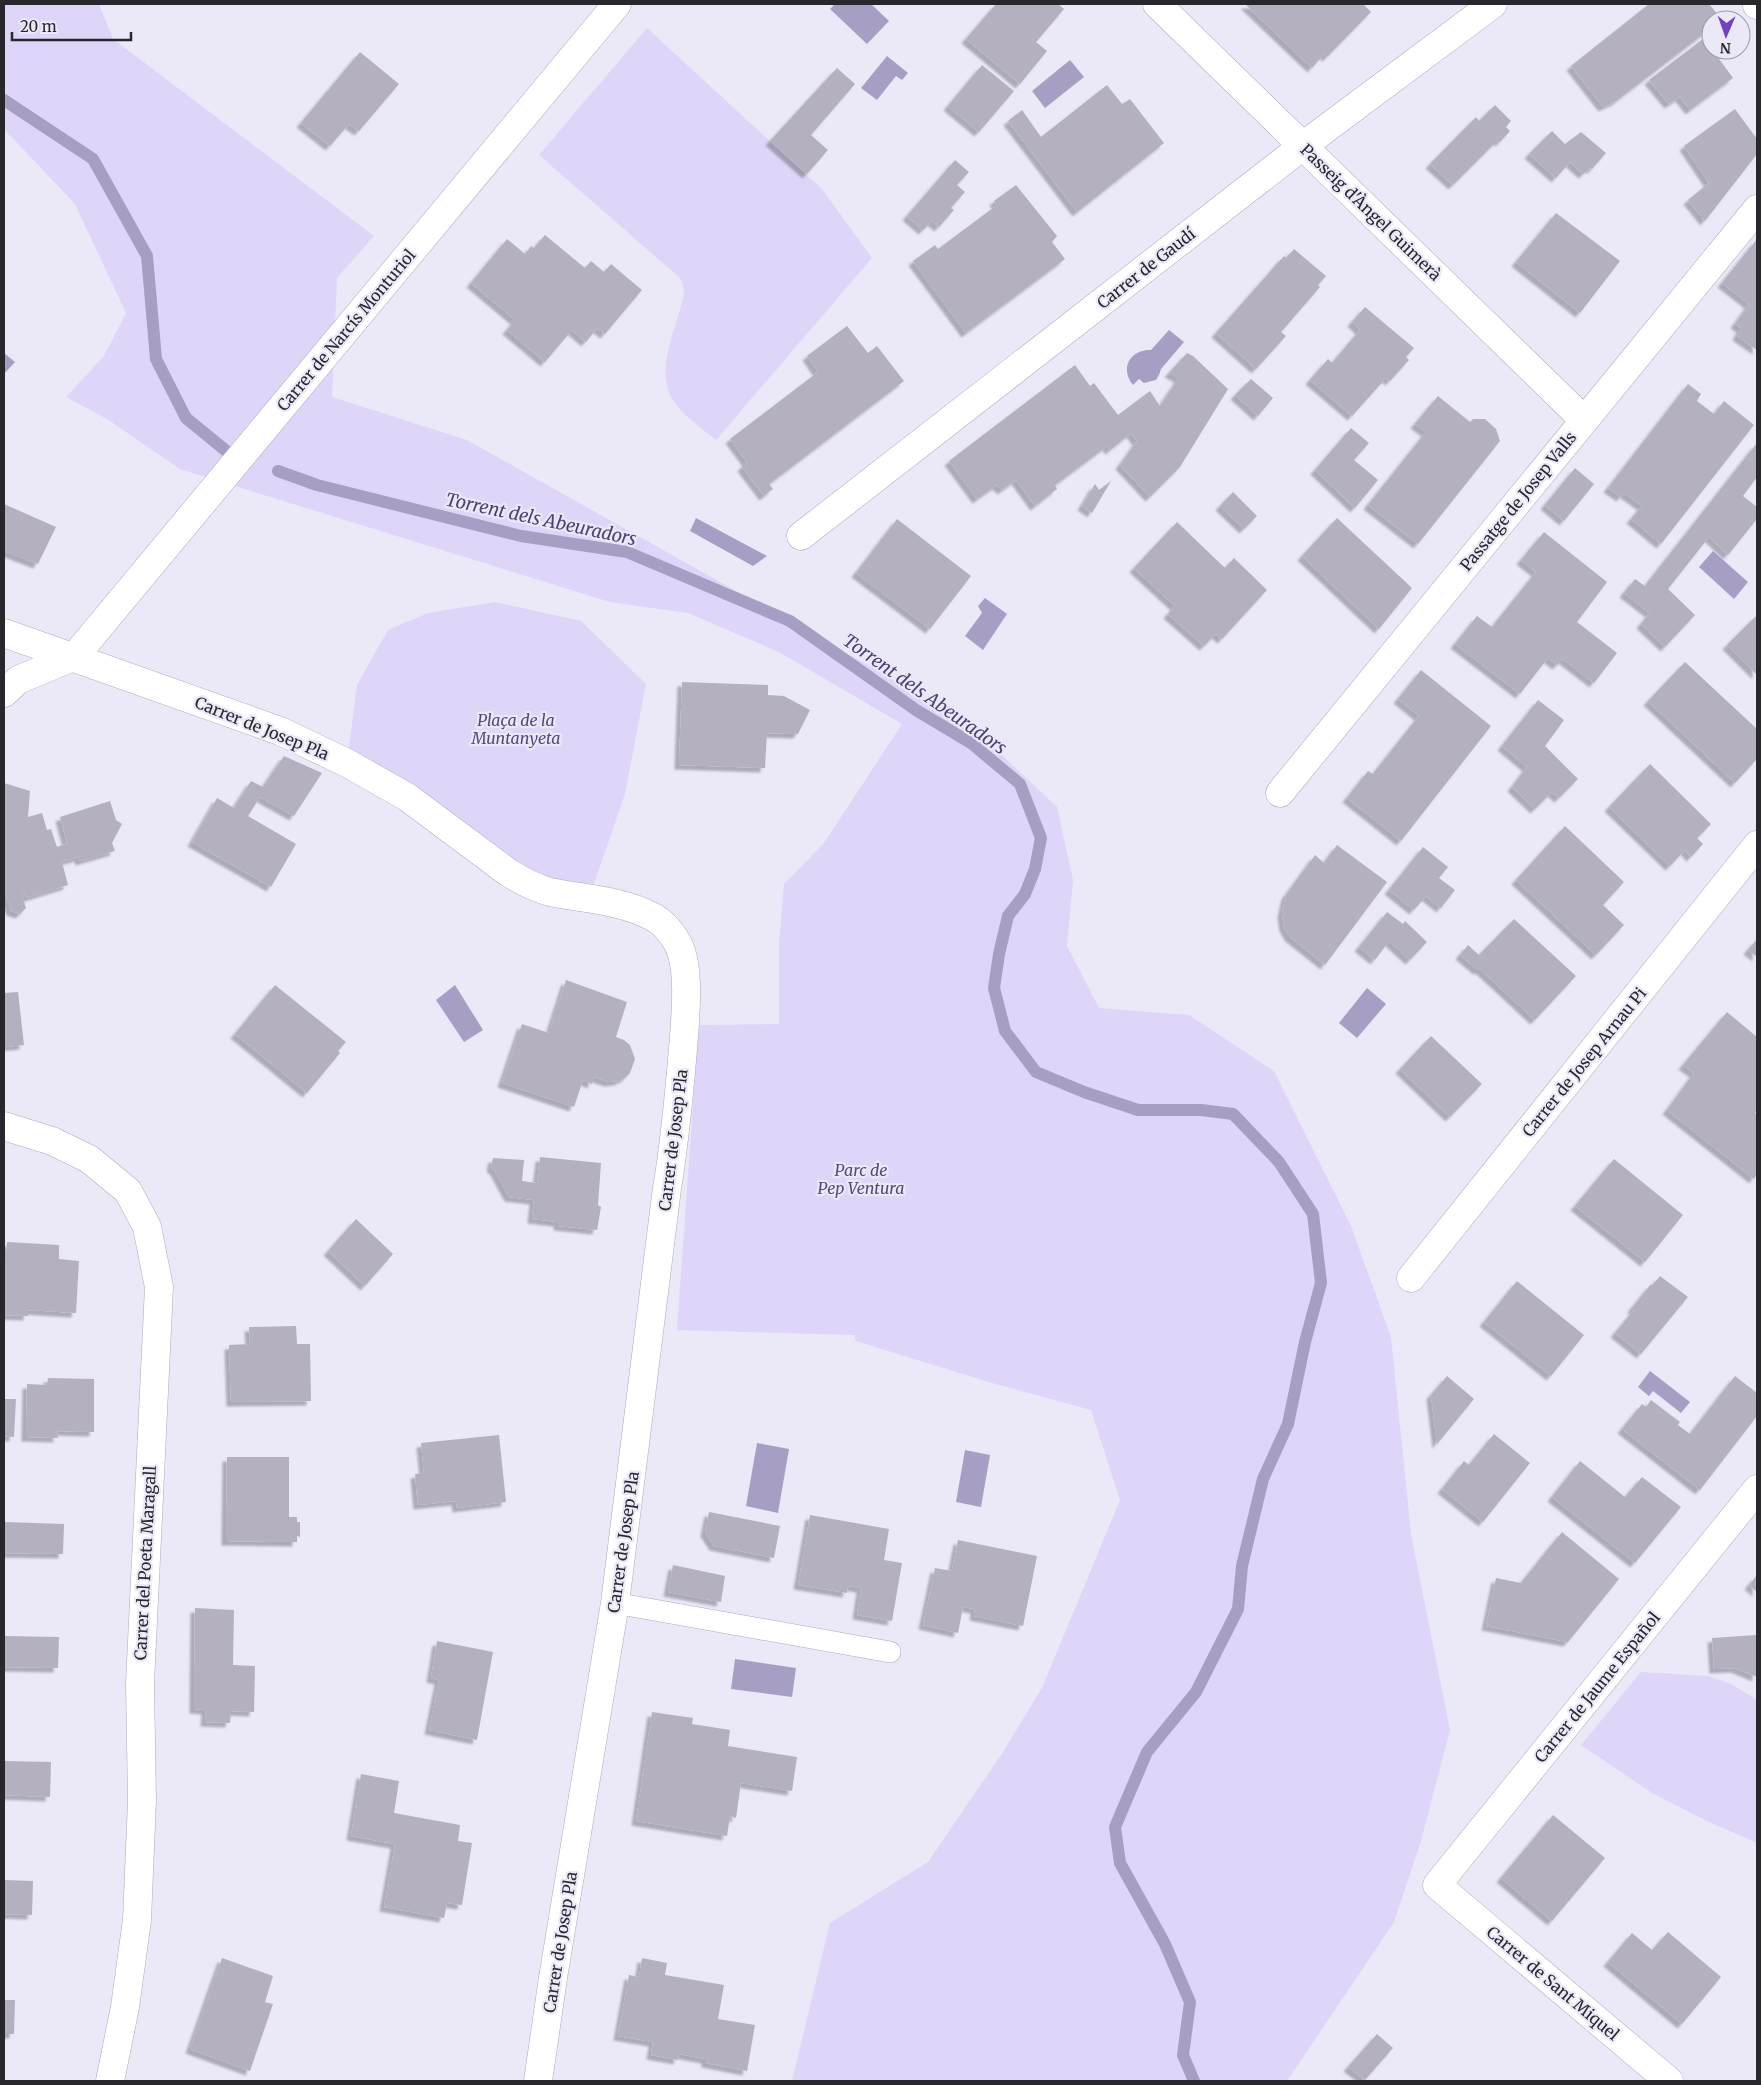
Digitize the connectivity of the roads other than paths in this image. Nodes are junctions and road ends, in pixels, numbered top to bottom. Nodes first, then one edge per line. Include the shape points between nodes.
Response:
1 (617, 4) edge
2 (1157, 4) edge
3 (1493, 4) edge
4 (1304, 145) junction
5 (1757, 209) edge
6 (1584, 420) junction
7 (801, 536) dead end
8 (4, 633) edge
9 (75, 656) junction
10 (4, 693) edge
11 (1280, 793) dead end
12 (1757, 845) edge
13 (4, 1126) edge
14 (1411, 1278) dead end
15 (1757, 1489) edge
16 (616, 1602) junction
17 (890, 1652) dead end
18 (1437, 1885) joint
19 (110, 2081) edge
20 (538, 2081) edge
21 (1669, 2081) edge

1 - 9 street, Carrer de Narcís Monturiol
2 - 4 street, Passeig d'Àngel Guimerà
3 - 4 street, Carrer de Gaudí
4 - 6 street, Passeig d'Àngel Guimerà
4 - 7 street, Carrer de Gaudí
5 - 6 street, Passatge de Josep Valls
6 - 11 street, Passatge de Josep Valls
8 - 9 street, Carrer de Josep Pla
9 - 10 street via 18,680
9 - 16 street, Carrer de Josep Pla via 280,731 347,763 407,797 527,884 549,892 634,908 654,917 669,930 679,945 686,996 677,1133 667,1188
12 - 14 street, Carrer de Josep Arnau Pi
13 - 19 street, Carrer del Poeta Maragall via 52,1141 89,1159 128,1191 147,1227 159,1287 140,1684 142,1801 137,1920 125,2007
15 - 18 street, Carrer de Jaume Español
16 - 17 lane
16 - 20 street, Carrer de Josep Pla
18 - 21 street, Carrer de Sant Miquel

